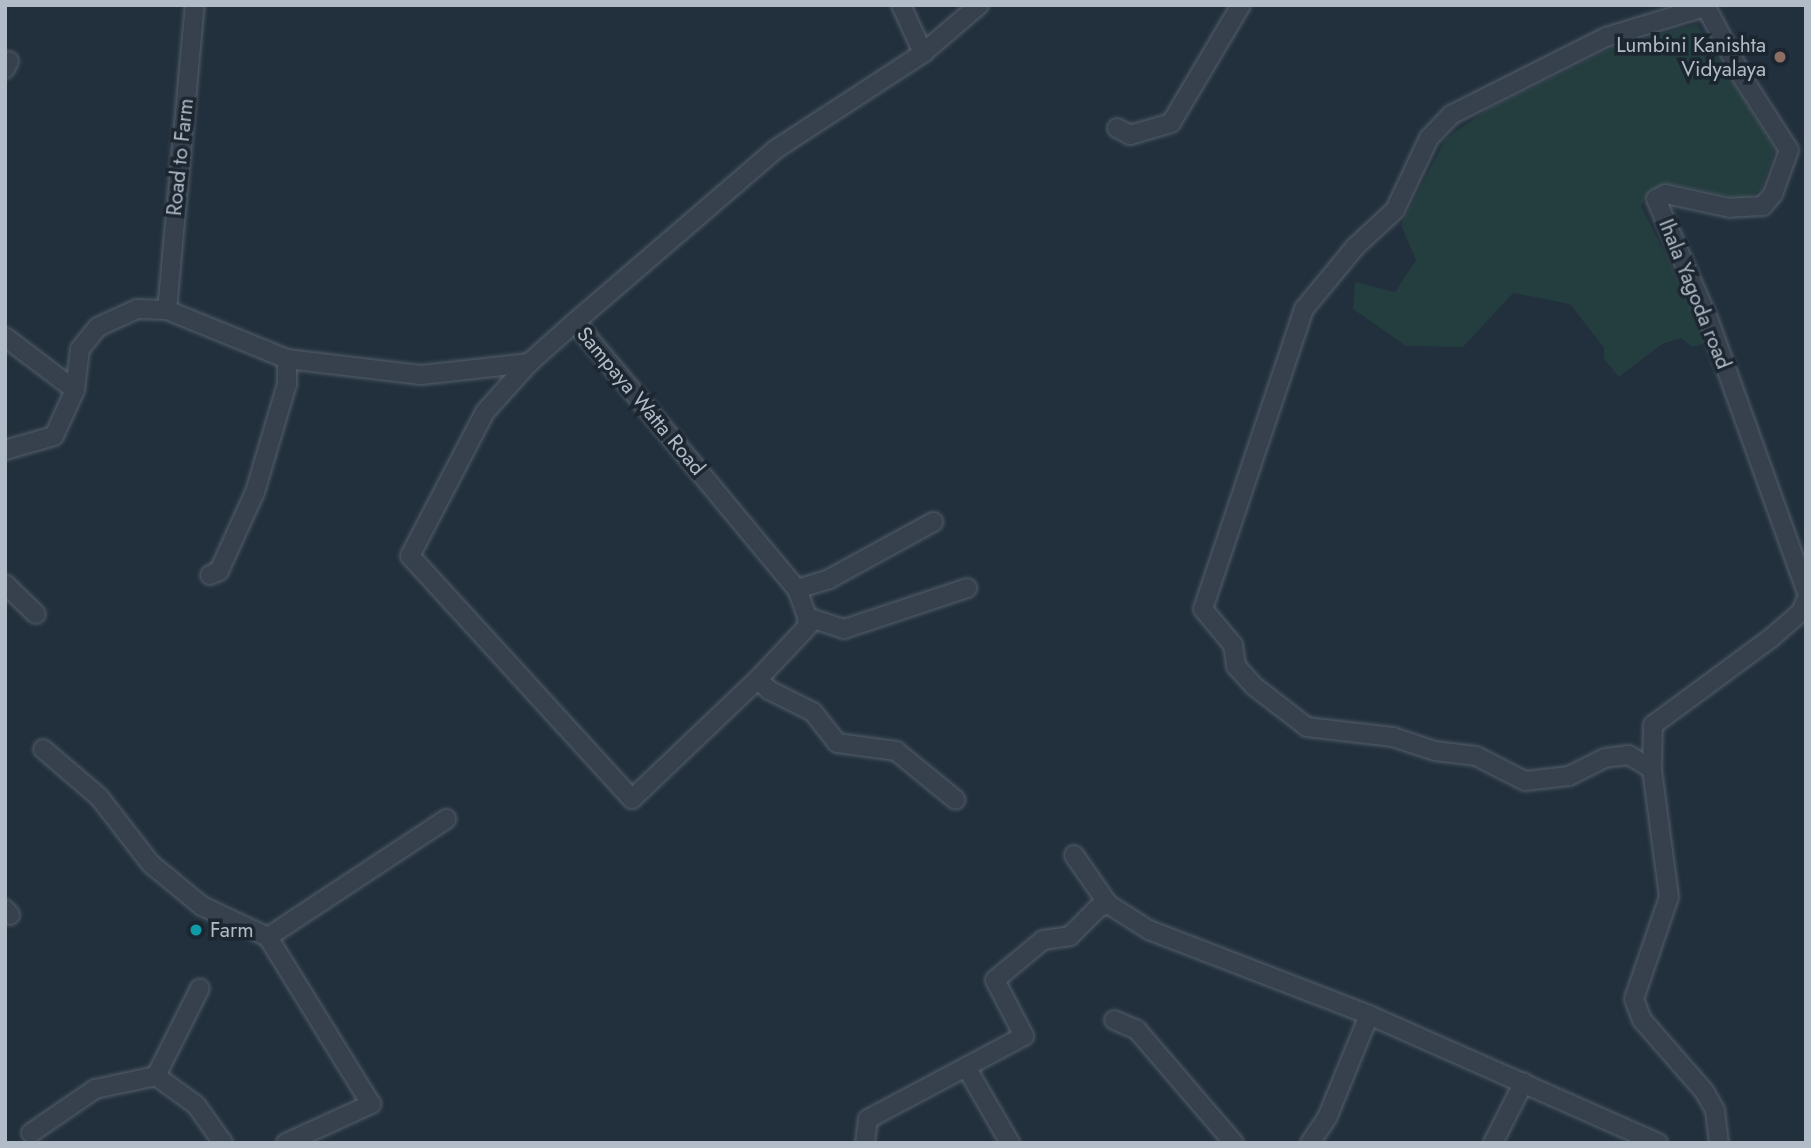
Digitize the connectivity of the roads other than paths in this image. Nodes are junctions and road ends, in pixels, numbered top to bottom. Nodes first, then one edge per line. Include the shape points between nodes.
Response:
1 (195, 5) edge
2 (901, 5) edge
3 (979, 5) edge
4 (1241, 5) edge
5 (1705, 6) edge
6 (923, 53) junction
7 (1117, 128) dead end
8 (1798, 151) edge
9 (167, 310) junction
10 (575, 321) junction
11 (5, 337) edge
12 (286, 359) junction
13 (529, 363) junction
14 (75, 390) junction
15 (5, 450) edge
16 (933, 522) dead end
17 (210, 575) dead end
18 (5, 584) edge
19 (967, 588) dead end
20 (797, 589) junction
21 (1806, 590) edge
22 (1806, 600) edge
23 (36, 614) dead end
24 (807, 617) junction
25 (758, 679) junction
26 (43, 749) dead end
27 (1652, 769) junction
28 (956, 800) dead end
29 (446, 820) dead end
30 (1074, 855) dead end
31 (1108, 904) junction
32 (268, 937) junction
33 (200, 988) dead end
34 (1369, 1015) junction
35 (1114, 1020) dead end
36 (966, 1067) junction
37 (156, 1076) junction
38 (1524, 1082) junction
39 (32, 1133) dead end
40 (1314, 1141) edge
41 (1720, 1142) edge
42 (223, 1143) edge
43 (286, 1143) edge
44 (865, 1143) edge
45 (1010, 1143) edge
46 (1234, 1143) edge
47 (1493, 1143) edge
48 (1658, 1143) edge

1 - 9 street, Road to Farm
2 - 6 street
3 - 6 street
4 - 7 street via 1171,122 1130,135
5 - 8 street, Ihala Yagoda road via 1744,80
5 - 27 street via 1606,37 1451,116 1429,138 1395,210 1356,246 1304,309 1203,609 1233,645 1236,666 1307,727 1393,737 1435,751 1476,756 1525,781 1569,776 1605,758 1629,755
6 - 10 street via 776,149
8 - 21 street, Ihala Yagoda road via 1763,206 1730,208 1666,194 1656,199 1709,321
9 - 12 street
9 - 14 street via 137,309 98,327 80,349
10 - 13 street, Sampaya Watta Road
10 - 20 street, Sampaya Watta Road
11 - 14 street
12 - 13 street via 421,375
12 - 17 street via 287,384 254,492 219,571
13 - 25 street, Sampaya Watta Road via 485,412 410,556 632,799
14 - 15 street via 54,436
16 - 20 street via 830,579
18 - 23 street
19 - 24 street via 844,629
20 - 24 street, Sampaya Watta Road
22 - 27 street via 1801,612 1771,638 1653,725
24 - 25 street via 808,626
25 - 28 street via 769,690 813,712 837,743 896,751
26 - 32 street via 99,797 150,864 202,906
27 - 41 street via 1669,897 1634,999 1642,1020 1704,1091 1716,1111
29 - 32 street
30 - 31 street
31 - 34 street via 1149,930
31 - 36 street via 1070,936 1043,940 995,980 1024,1036
32 - 43 street via 371,1104
33 - 37 street
34 - 38 street
34 - 40 street
35 - 46 street via 1137,1030
36 - 44 street via 868,1119
36 - 45 street
37 - 39 street via 95,1089
37 - 42 street via 196,1105
38 - 47 street
38 - 48 street

